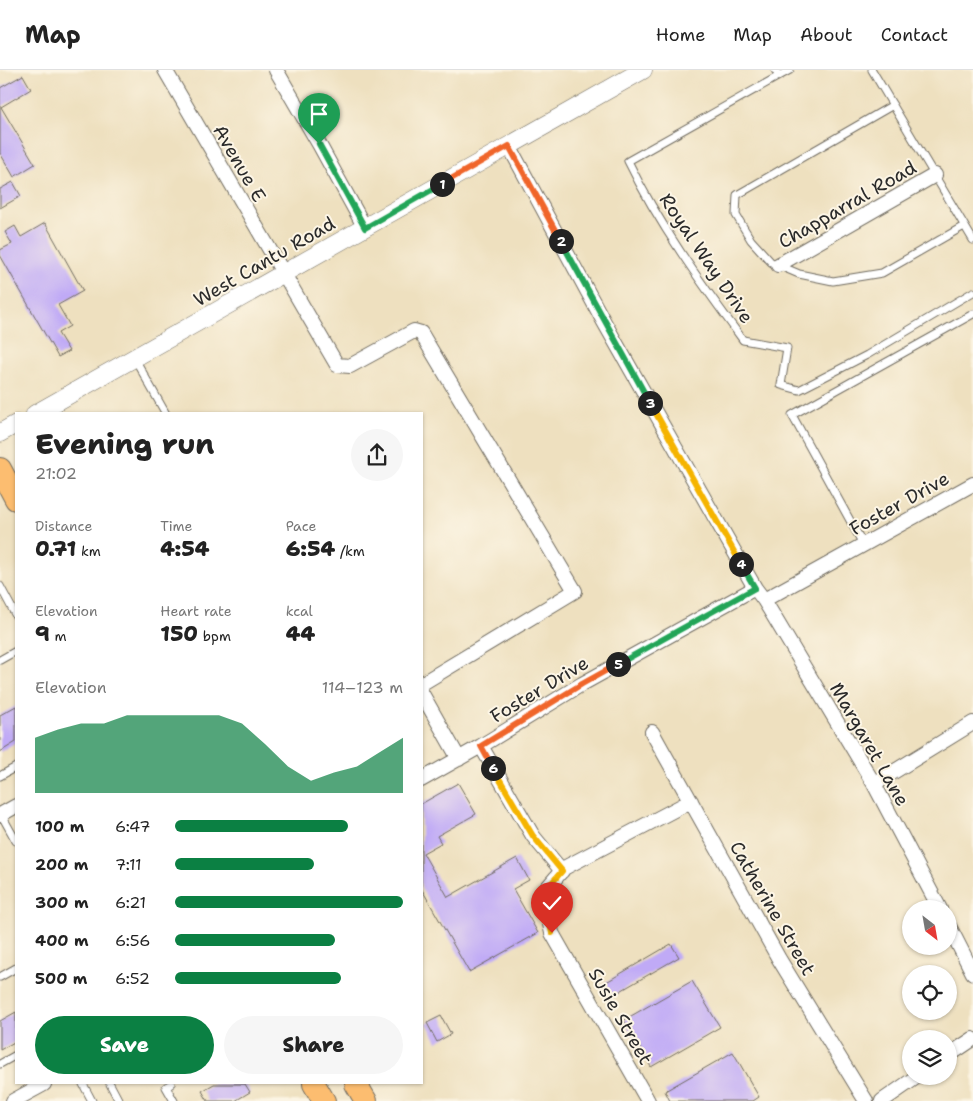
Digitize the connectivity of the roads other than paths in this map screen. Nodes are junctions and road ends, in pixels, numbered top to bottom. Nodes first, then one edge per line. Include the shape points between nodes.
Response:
1 (165, 70) edge
2 (643, 70) edge
3 (790, 70) edge
4 (872, 70) edge
5 (282, 72) edge
6 (777, 73) edge
7 (893, 105) junction
8 (509, 146) junction
9 (935, 175) junction
10 (964, 226) junction
11 (365, 228) junction
12 (973, 240) edge
13 (778, 265) junction
14 (283, 274) junction
15 (973, 292) edge
16 (973, 314) edge
17 (135, 359) junction
18 (39, 412) edge
19 (165, 412) edge
20 (15, 425) edge
21 (0, 433) edge
22 (0, 469) edge
23 (973, 484) edge
24 (15, 497) edge
25 (863, 544) junction
26 (0, 586) edge
27 (755, 588) junction
28 (764, 600) junction
29 (15, 614) edge
30 (15, 652) edge
31 (0, 660) edge
32 (423, 683) edge
33 (423, 696) edge
34 (973, 723) edge
35 (652, 732) dead end
36 (481, 746) junction
37 (458, 759) junction
38 (15, 768) edge
39 (0, 776) edge
40 (423, 779) edge
41 (874, 784) junction
42 (690, 801) junction
43 (15, 807) edge
44 (1, 815) edge
45 (15, 839) edge
46 (562, 871) junction
47 (935, 900) edge
48 (958, 944) edge
49 (15, 969) edge
50 (973, 973) edge
51 (0, 977) edge
52 (973, 1039) edge
53 (957, 1050) edge
54 (15, 1056) edge
55 (0, 1064) edge
56 (44, 1084) edge
57 (82, 1084) edge
58 (110, 1084) edge
59 (171, 1084) edge
60 (314, 1084) edge
61 (356, 1084) edge
62 (905, 1085) edge
63 (13, 1101) edge
64 (92, 1101) edge
65 (119, 1101) edge
66 (174, 1101) edge
67 (324, 1101) edge
68 (366, 1101) edge
69 (648, 1101) edge
70 (866, 1101) edge
71 (882, 1101) edge

1 - 14 street, Avenue E
2 - 8 street, West Cantu Road
3 - 6 lane
4 - 7 lane
5 - 11 street
6 - 15 lane, Royal Way Drive via 628,161 694,274 743,340 786,348 781,385 799,390 868,355
7 - 9 lane
7 - 13 lane via 737,195 736,215 751,240 771,262
8 - 11 street, West Cantu Road
8 - 27 street via 604,322
9 - 10 lane
9 - 13 street, Chapparral Road
10 - 12 lane
10 - 13 lane via 882,273 833,281 799,274
11 - 14 street, West Cantu Road
14 - 17 street, West Cantu Road
14 - 32 street, Avenue E via 337,365 350,366 414,331 421,333 575,591
16 - 25 lane via 792,415
17 - 18 street, West Cantu Road
17 - 19 lane
20 - 21 street
22 - 24 main road
23 - 25 street, Foster Drive
25 - 28 street, Foster Drive
26 - 29 lane
27 - 28 street, Margaret Lane
27 - 36 street, Foster Drive via 582,684
28 - 41 street, Margaret Lane
30 - 31 lane
33 - 37 street
34 - 41 street
35 - 42 street, Catherine Street
36 - 37 street, Foster Drive
36 - 46 street via 533,836
37 - 40 street, Foster Drive
38 - 39 lane
41 - 47 street, Margaret Lane
42 - 46 street
42 - 70 street, Catherine Street via 779,959
43 - 44 street
44 - 45 lane
46 - 69 street, Susie Street via 543,893 552,933
48 - 50 street
49 - 51 lane
52 - 53 street
54 - 55 lane
56 - 63 street
57 - 64 lane
58 - 65 lane
59 - 66 lane via 166,1087
60 - 67 main road
61 - 68 main road
62 - 71 street

